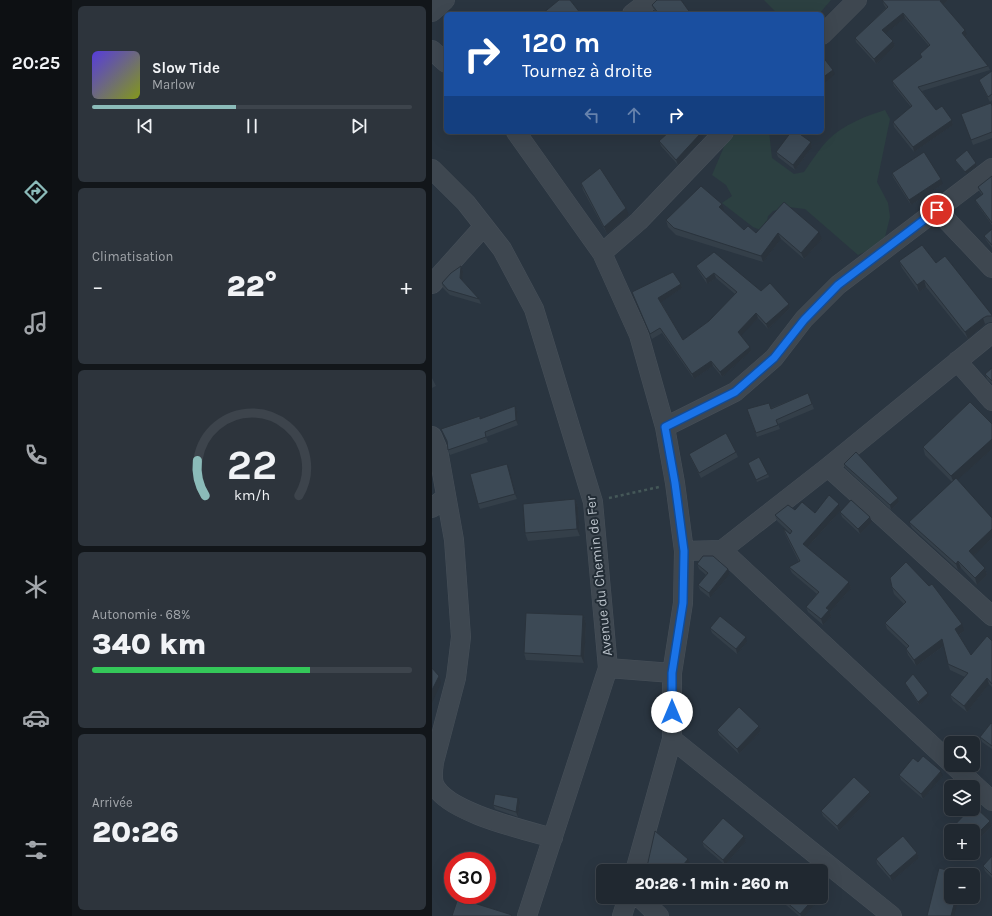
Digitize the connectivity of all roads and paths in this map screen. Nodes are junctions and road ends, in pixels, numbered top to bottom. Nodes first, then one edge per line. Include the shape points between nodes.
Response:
1 (445, 0) edge
2 (650, 0) edge
3 (857, 0) edge
4 (432, 12) edge
5 (635, 12) edge
6 (824, 33) edge
7 (432, 50) edge
8 (444, 61) edge
9 (517, 134) edge
10 (722, 134) edge
11 (992, 168) edge
12 (432, 169) edge
13 (937, 210) junction
14 (484, 226) junction
15 (602, 253) junction
16 (992, 268) edge
17 (432, 284) edge
18 (992, 333) edge
19 (957, 361) junction
20 (992, 401) edge
21 (665, 427) junction
22 (432, 436) edge
23 (828, 467) junction
24 (675, 483) junction
25 (593, 502) junction
26 (439, 503) edge
27 (722, 550) junction
28 (684, 551) junction
29 (992, 616) edge
30 (608, 668) junction
31 (672, 673) junction
32 (672, 739) junction
33 (944, 757) edge
34 (961, 772) edge
35 (433, 788) edge
36 (992, 801) edge
37 (552, 838) junction
38 (638, 864) edge
39 (626, 904) edge
40 (646, 904) edge
41 (527, 916) edge
42 (622, 916) edge
43 (659, 916) edge
44 (892, 916) edge

1 - 4 street
2 - 5 street
3 - 6 street
7 - 8 street
9 - 15 street
10 - 15 street via 639,221
11 - 13 street
12 - 14 street, Avenue du Chemin de Fer via 466,202
13 - 16 street
13 - 21 street via 838,285 804,320 774,358 735,392
14 - 17 street
14 - 25 street, Avenue du Chemin de Fer via 502,249 534,309
15 - 21 street via 640,335
18 - 19 street
19 - 20 street
19 - 23 street
21 - 24 street
22 - 26 street via 438,450
23 - 27 street
23 - 29 street
24 - 25 path
24 - 28 street
25 - 30 street, Avenue du Chemin de Fer
26 - 35 street via 454,540 461,637 456,678 434,762
27 - 28 street
27 - 33 street
28 - 31 street via 683,603
30 - 31 street
30 - 37 street, Avenue du Chemin de Fer
31 - 32 street
32 - 38 street
32 - 44 street
34 - 36 street
35 - 37 street via 475,814
37 - 41 street, Avenue du Chemin de Fer
39 - 42 street
40 - 43 street

